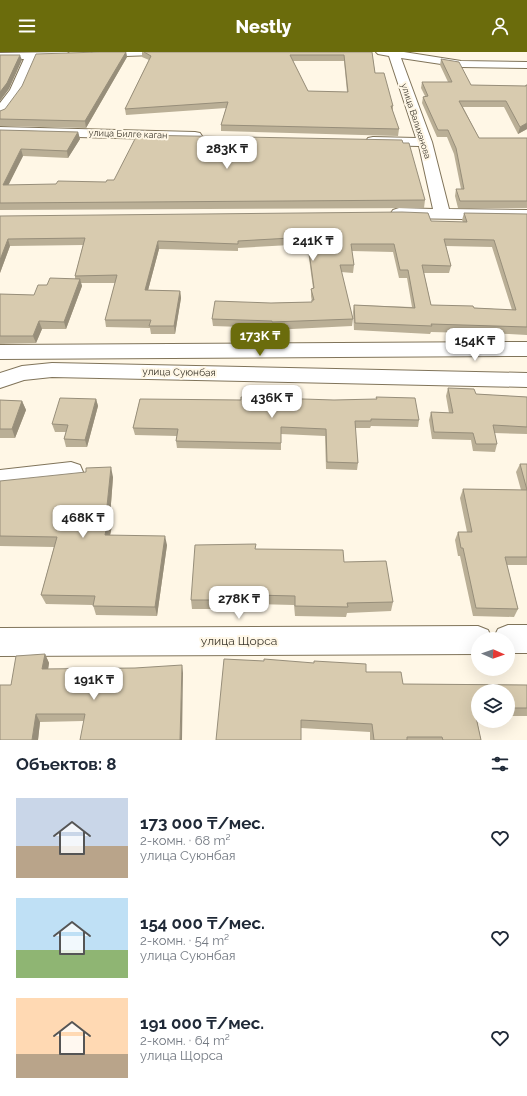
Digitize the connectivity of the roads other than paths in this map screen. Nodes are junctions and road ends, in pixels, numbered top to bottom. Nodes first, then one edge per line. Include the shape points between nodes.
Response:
1 (154, 52) edge
2 (389, 52) edge
3 (106, 53) edge
4 (0, 56) edge
5 (31, 56) junction
6 (527, 65) edge
7 (0, 112) edge
8 (0, 131) edge
9 (205, 136) edge
10 (362, 141) edge
11 (425, 142) junction
12 (385, 213) edge
13 (442, 214) junction
14 (527, 215) edge
15 (458, 348) junction
16 (527, 349) edge
17 (0, 352) edge
18 (459, 378) junction
19 (0, 381) edge
20 (525, 382) edge
21 (71, 472) edge
22 (0, 480) edge
23 (515, 639) edge
24 (527, 639) edge
25 (471, 640) edge
26 (0, 642) edge

1 - 3 street
2 - 6 street via 412,58 460,64
2 - 11 street, улица Валиханова
3 - 5 street
4 - 5 street
5 - 7 street via 16,91
8 - 9 street, улица Билге каган
10 - 11 street
11 - 13 street, улица Валиханова
12 - 13 street
13 - 14 street
15 - 16 street, улица Суюнбая
15 - 17 street, улица Суюнбая
15 - 18 street
18 - 19 street, улица Суюнбая via 52,370 22,373
18 - 20 street, улица Суюнбая
21 - 22 street
23 - 24 street
25 - 26 street, улица Щорса

